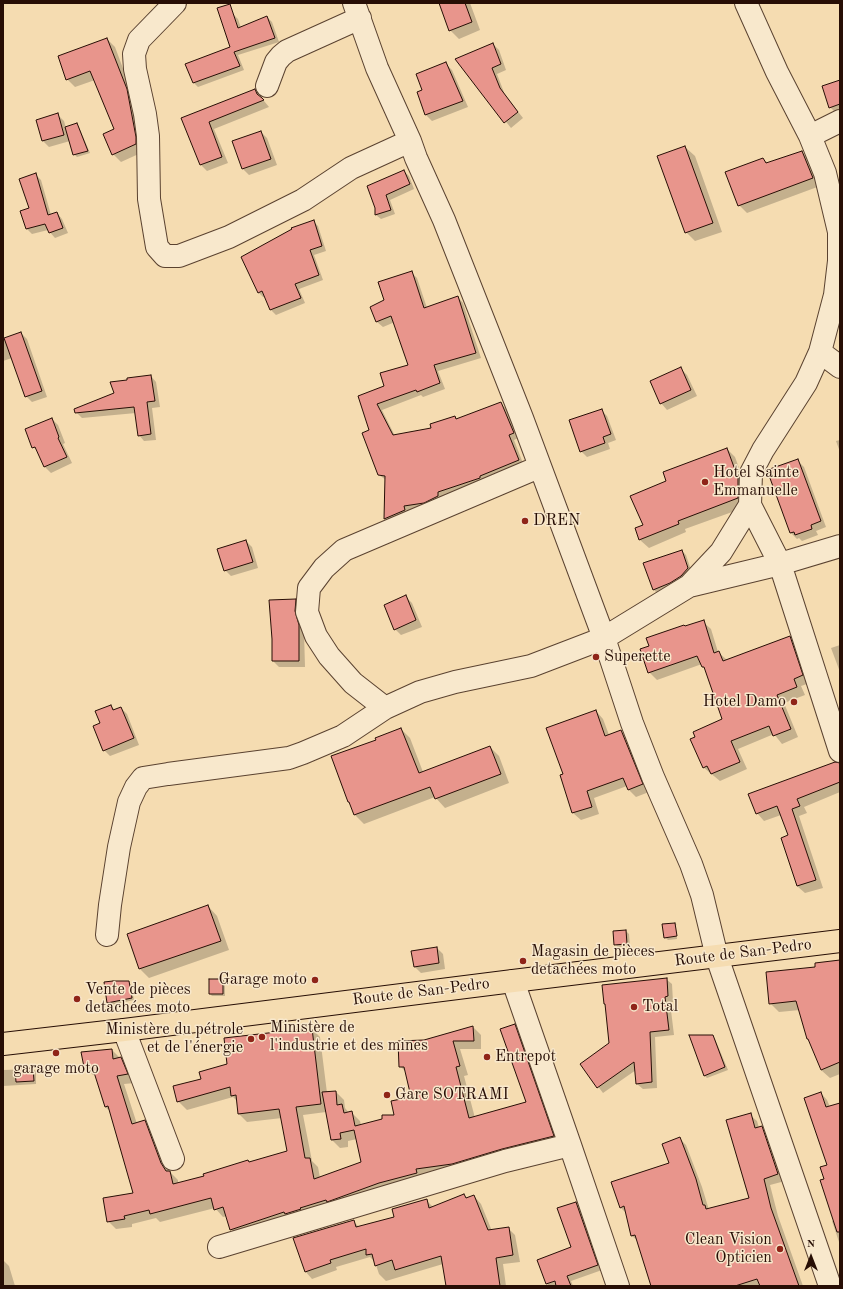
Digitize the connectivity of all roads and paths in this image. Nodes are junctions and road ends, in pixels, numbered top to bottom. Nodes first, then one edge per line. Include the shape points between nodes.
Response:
1 (175, 3) edge
2 (746, 3) edge
3 (357, 11) edge
4 (267, 86) dead end
5 (840, 121) edge
6 (810, 136) junction
7 (410, 141) junction
8 (820, 352) junction
9 (840, 367) edge
10 (539, 467) junction
11 (750, 505) junction
12 (840, 546) edge
13 (780, 564) junction
14 (690, 586) junction
15 (604, 638) junction
16 (385, 708) junction
17 (839, 747) edge
18 (108, 935) dead end
19 (840, 941) edge
20 (717, 957) junction
21 (513, 981) junction
22 (124, 1030) junction
23 (3, 1044) edge
24 (570, 1145) junction
25 (173, 1159) dead end
26 (219, 1247) dead end
27 (618, 1286) edge
28 (830, 1286) edge

1 - 7 street via 139,40 134,54 148,136 149,199 157,247 165,256 179,256 229,237 302,200 351,168
2 - 6 street
3 - 4 street via 280,56
3 - 7 street via 377,68
5 - 6 street
6 - 8 street via 825,173 839,232 835,294
7 - 10 street via 450,235
8 - 9 street
8 - 11 street via 806,384 763,450 752,473
10 - 15 street
10 - 16 street via 344,550 324,568 309,588 307,612 316,636 328,656 353,683
11 - 13 street
11 - 14 street via 722,552
12 - 13 street
13 - 14 street
13 - 17 street
14 - 15 street
15 - 16 street via 531,666 420,692
15 - 20 street via 632,723 702,895
16 - 18 street via 343,736 289,758 143,778 129,802 114,883
19 - 20 main road, Route de San-Pedro
20 - 21 main road, Route de San-Pedro
20 - 28 street
21 - 22 main road, Route de San-Pedro
21 - 24 street
22 - 23 main road, Route de San-Pedro
22 - 25 street
24 - 26 street via 505,1161
24 - 27 street

